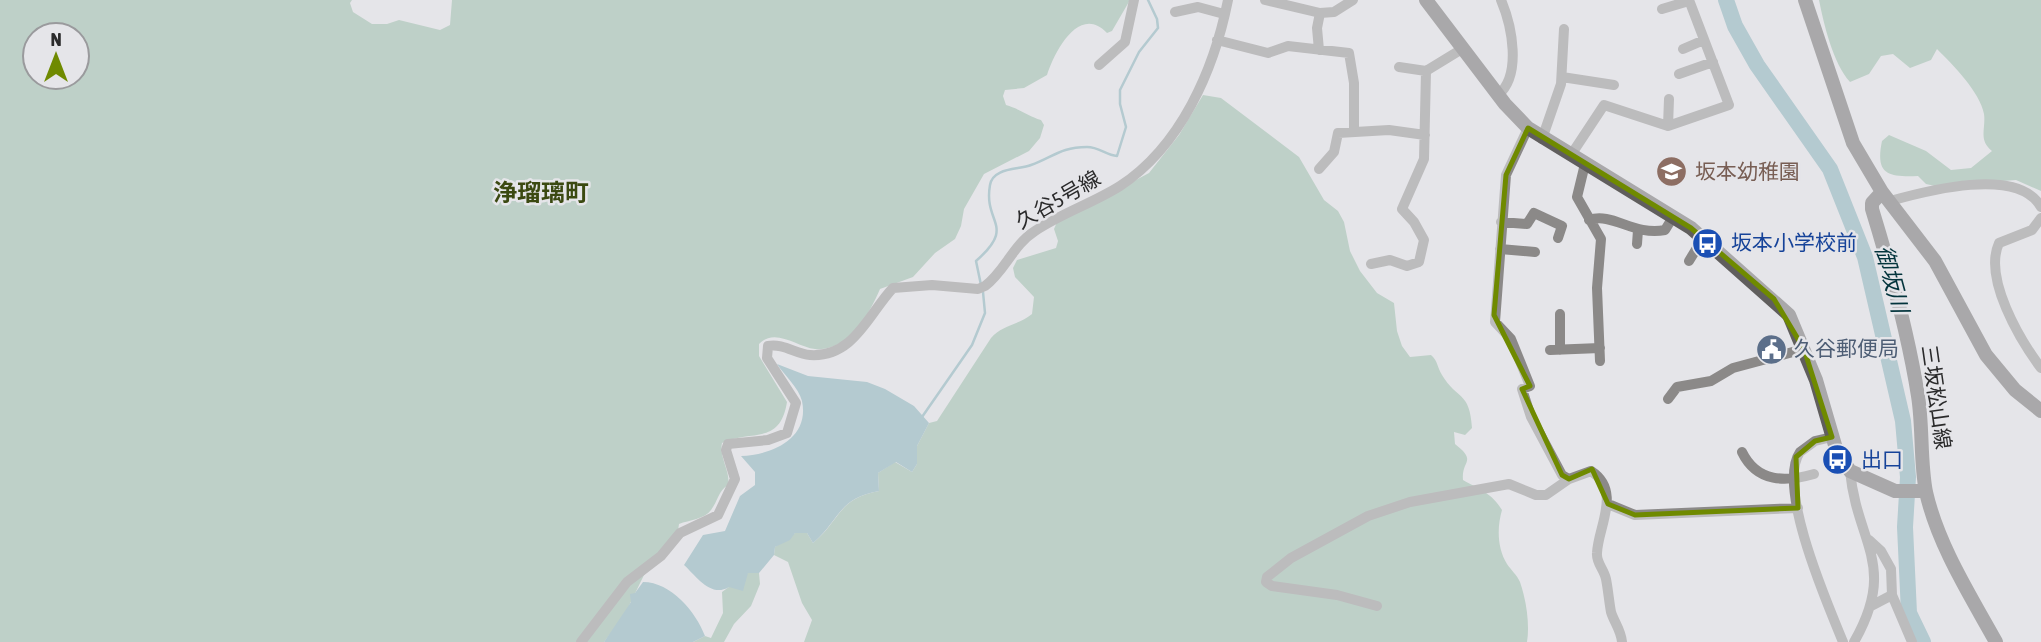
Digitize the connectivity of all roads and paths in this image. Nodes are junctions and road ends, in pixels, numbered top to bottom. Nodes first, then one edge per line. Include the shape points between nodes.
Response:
1 (1134, 0) edge
2 (1228, 0) edge
3 (1265, 0) edge
4 (1353, 0) edge
5 (1426, 0) edge
6 (1501, 0) edge
7 (1689, 0) edge
8 (1805, 0) edge
9 (1662, 9) dead end
10 (1175, 12) dead end
11 (1320, 13) junction
12 (1224, 14) junction
13 (1564, 29) dead end
14 (1217, 40) junction
15 (1704, 40) junction
16 (1462, 49) junction
17 (1683, 49) dead end
18 (1320, 50) junction
19 (1713, 62) junction
20 (1099, 65) dead end
21 (1399, 66) dead end
22 (1426, 71) junction
23 (1679, 75) dead end
24 (1562, 77) junction
25 (1614, 85) dead end
26 (1498, 94) junction
27 (1669, 99) dead end
28 (1668, 126) junction
29 (1528, 128) junction
30 (1354, 132) junction
31 (1425, 135) junction
32 (1542, 139) junction
33 (1571, 155) junction
34 (1584, 164) junction
35 (1319, 169) dead end
36 (1886, 197) junction
37 (2041, 207) edge
38 (1673, 217) junction
39 (2041, 219) edge
40 (1589, 220) junction
41 (1501, 222) junction
42 (1638, 230) junction
43 (1558, 238) dead end
44 (1703, 238) junction
45 (1637, 244) dead end
46 (1500, 249) junction
47 (1535, 252) dead end
48 (1689, 261) dead end
49 (1371, 264) dead end
50 (1560, 314) dead end
51 (1600, 348) junction
52 (1804, 349) junction
53 (1600, 361) dead end
54 (2041, 368) edge
55 (1668, 399) dead end
56 (2041, 411) edge
57 (1832, 437) junction
58 (1742, 452) dead end
59 (1850, 471) junction
60 (1814, 474) dead end
61 (1569, 480) junction
62 (1793, 480) junction
63 (1924, 491) junction
64 (1608, 504) junction
65 (1798, 508) junction
66 (1869, 540) junction
67 (1892, 595) junction
68 (1377, 606) dead end
69 (1871, 606) junction
70 (581, 642) edge
71 (1622, 642) edge
72 (1843, 642) edge
73 (1854, 642) edge
74 (1912, 642) edge
75 (1996, 642) edge

1 - 20 street via 1125,42
2 - 12 street, 久谷5号線
3 - 11 street
4 - 11 street via 1334,12
5 - 16 main road
6 - 26 street via 1509,29 1511,78
7 - 9 street
7 - 15 street
8 - 36 main road via 1853,143
10 - 12 street via 1198,7
11 - 18 street
12 - 14 street, 久谷5号線
13 - 24 street
14 - 18 street via 1268,53 1288,46
14 - 70 street, 久谷5号線 via 1188,111 1160,153 1118,187 1035,231 981,287 893,288 865,327 835,350 813,355 768,346 767,358 796,403 787,433 729,444 726,450 735,479 718,515 680,533 627,582
15 - 17 street
15 - 19 street
16 - 22 street
16 - 26 main road
18 - 30 street via 1349,53
19 - 23 street
19 - 28 street via 1729,105
21 - 22 street
22 - 31 street
24 - 25 street
24 - 32 street
26 - 29 main road
27 - 28 street
28 - 33 street via 1604,105
29 - 32 main road
29 - 41 street via 1506,175
30 - 31 street
30 - 35 street via 1338,133 1334,152
31 - 49 street via 1420,173 1402,209 1424,240 1419,262
32 - 33 main road
33 - 34 main road
34 - 38 main road
34 - 40 street via 1577,197
36 - 37 street via 1991,185 2018,188 2034,196
36 - 56 main road via 1935,261 1986,355
36 - 63 main road, 三坂松山線 via 1872,203 1872,209 1891,269 1919,400
38 - 42 street via 1665,230
38 - 44 main road
39 - 54 street via 2032,230 1998,243 1994,257 2005,309
40 - 42 street via 1604,217
40 - 51 street via 1601,243 1597,288
41 - 43 street via 1527,224 1534,212 1562,226
41 - 46 street
42 - 45 street
44 - 48 street
44 - 52 main road via 1789,315
46 - 47 street
46 - 61 street via 1495,322 1511,340 1530,386 1522,389 1531,417
50 - 51 street via 1555,350
51 - 53 street
52 - 55 street via 1728,370 1711,381 1677,387
52 - 57 main road
57 - 59 main road
57 - 62 street via 1815,441 1800,452
58 - 62 street via 1760,472
59 - 63 main road via 1895,491
59 - 66 street
60 - 62 street
61 - 64 street via 1587,471 1596,474
61 - 68 street via 1546,495 1509,484 1410,502 1367,516 1266,577 1272,586
62 - 65 street
63 - 75 main road, 三坂松山線 via 1939,531
64 - 65 street via 1635,515
64 - 71 street via 1597,556
65 - 72 street via 1806,547
66 - 67 street via 1891,569
66 - 69 street via 1875,577
67 - 69 street
67 - 74 street
69 - 73 street

